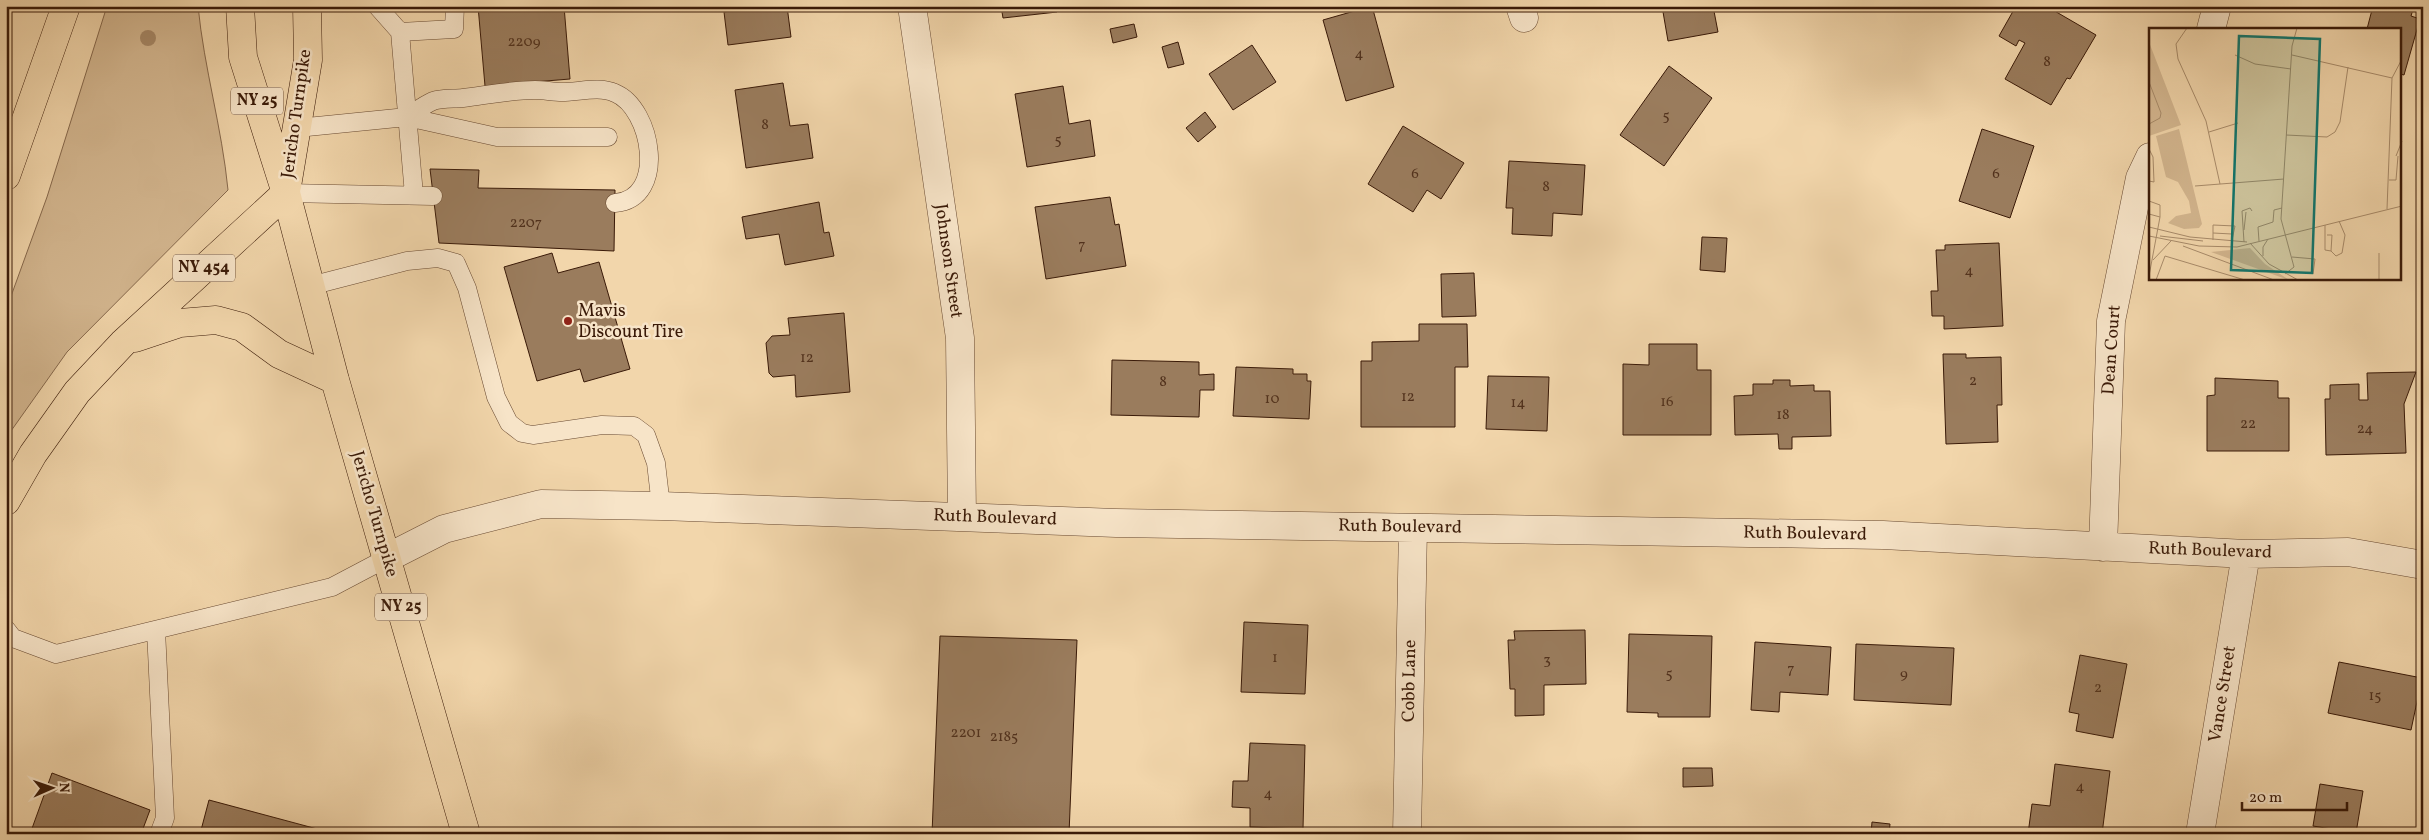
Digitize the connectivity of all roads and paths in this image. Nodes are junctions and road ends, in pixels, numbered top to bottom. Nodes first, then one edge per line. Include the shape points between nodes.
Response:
1 (66, 6) edge
2 (240, 6) edge
3 (377, 6) edge
4 (455, 6) edge
5 (912, 6) edge
6 (2217, 6) edge
7 (310, 7) edge
8 (2211, 28) edge
9 (400, 32) junction
10 (407, 117) junction
11 (297, 128) junction
12 (608, 137) dead end
13 (2149, 160) edge
14 (6, 176) edge
15 (286, 193) junction
16 (414, 195) junction
17 (433, 196) dead end
18 (615, 203) dead end
19 (310, 286) junction
20 (123, 343) junction
21 (335, 380) junction
22 (6, 501) edge
23 (661, 506) junction
24 (962, 517) junction
25 (1413, 528) junction
26 (2104, 548) junction
27 (2246, 554) junction
28 (387, 558) junction
29 (2423, 565) edge
30 (6, 629) edge
31 (156, 630) junction
32 (159, 834) edge
33 (466, 834) edge
34 (1407, 834) edge
35 (2200, 834) edge

1 - 14 main road
2 - 15 main road, Jericho Turnpike / NY 25 via 243,56
3 - 9 lane
4 - 9 lane via 454,29
5 - 24 street, Johnson Street via 960,338
6 - 8 street
7 - 11 main road, Jericho Turnpike / NY 25 via 308,60
9 - 10 lane
10 - 11 lane
10 - 12 lane via 497,137
10 - 16 lane
10 - 18 lane via 434,101 534,90 615,92 627,100 641,121 648,150 649,175 635,196
11 - 15 main road, Jericho Turnpike / NY 25
13 - 26 street, Dean Court via 2140,178 2111,322
15 - 16 lane
15 - 19 main road, Jericho Turnpike / NY 25
15 - 20 main road, NY 454
16 - 17 lane
19 - 21 main road, Jericho Turnpike / NY 25
19 - 23 lane via 407,262 438,258 456,263 467,288 496,397 509,422 522,433 534,434 602,425 634,426 646,436 656,464
20 - 21 main road via 180,322 216,320 242,327 279,354
20 - 22 main road, NY 454 via 77,392 33,454
21 - 28 main road, Jericho Turnpike / NY 25
23 - 24 street, Ruth Boulevard
23 - 28 street, Ruth Boulevard via 541,504 444,529
24 - 25 street, Ruth Boulevard
25 - 26 street, Ruth Boulevard via 1883,535
25 - 34 street, Cobb Lane
26 - 27 street, Ruth Boulevard
27 - 29 street, Ruth Boulevard via 2348,552
27 - 35 street, Vance Street
28 - 31 lane via 332,587
28 - 33 main road, Jericho Turnpike / NY 25
30 - 31 lane via 12,638 56,654
31 - 32 lane via 164,818

